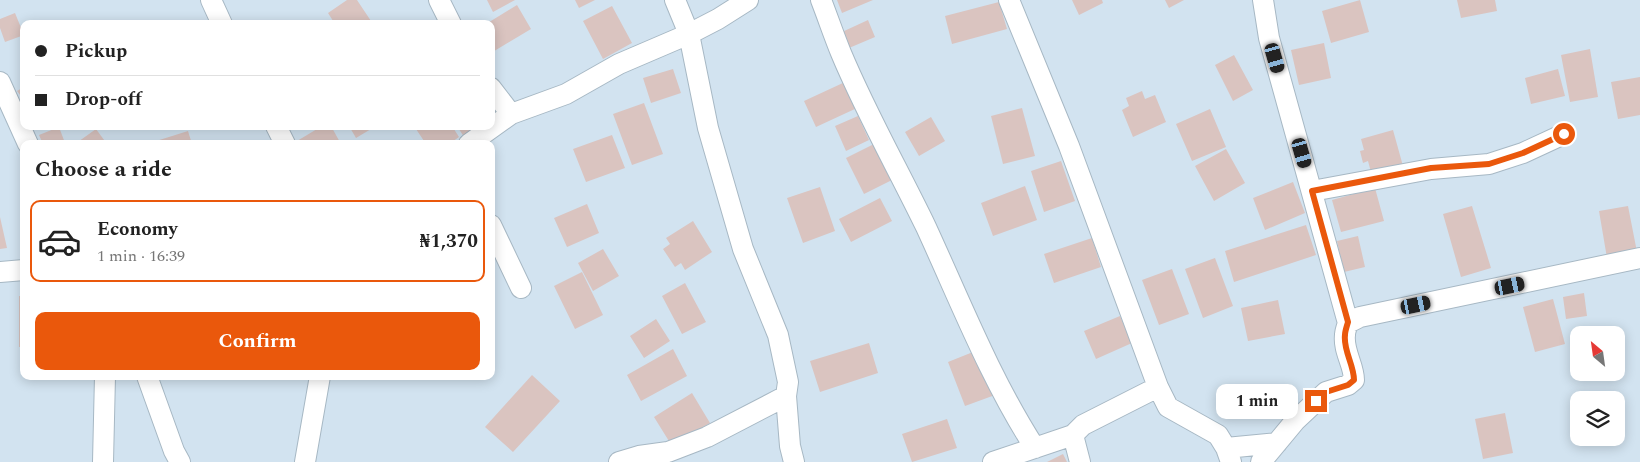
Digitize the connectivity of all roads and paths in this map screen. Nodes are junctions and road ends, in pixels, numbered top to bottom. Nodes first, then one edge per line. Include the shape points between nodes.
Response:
1 (210, 0) edge
2 (439, 0) edge
3 (675, 0) edge
4 (748, 0) edge
5 (821, 0) edge
6 (1008, 0) edge
7 (1263, 0) edge
8 (220, 20) edge
9 (449, 20) edge
10 (689, 34) junction
11 (0, 82) edge
12 (495, 93) edge
13 (511, 114) junction
14 (495, 125) edge
15 (20, 126) edge
16 (489, 130) edge
17 (1564, 134) dead end
18 (475, 140) edge
19 (1312, 191) junction
20 (495, 233) edge
21 (1640, 258) edge
22 (20, 270) edge
23 (0, 272) edge
24 (521, 288) dead end
25 (1348, 322) junction
26 (105, 380) edge
27 (148, 380) edge
28 (319, 380) edge
29 (1158, 387) junction
30 (786, 396) junction
31 (1073, 436) junction
32 (1277, 443) junction
33 (1035, 448) junction
34 (1229, 455) edge
35 (103, 462) edge
36 (180, 462) edge
37 (305, 462) edge
38 (619, 462) edge
39 (794, 462) edge
40 (993, 462) edge
41 (1080, 462) edge
42 (1261, 462) edge

1 - 8 street
2 - 9 street
3 - 10 street
4 - 10 street
5 - 33 street via 864,104 926,228 977,343
6 - 29 street via 1069,146
7 - 19 street via 1269,38
10 - 13 street via 619,64 566,94
10 - 30 street via 708,128 743,249 778,335 788,382
11 - 15 street
12 - 13 street
13 - 14 street
16 - 18 street
17 - 19 street via 1489,164 1431,168
19 - 25 street
20 - 24 street
21 - 25 street
22 - 23 street
25 - 32 street via 1344,334 1354,380 1326,392
26 - 35 street
27 - 36 street
28 - 37 street
29 - 31 street via 1083,425
29 - 34 street via 1168,407 1218,435
30 - 38 street via 707,437 668,452
30 - 39 street
31 - 33 street
31 - 41 street
32 - 34 street
32 - 42 street
33 - 40 street

